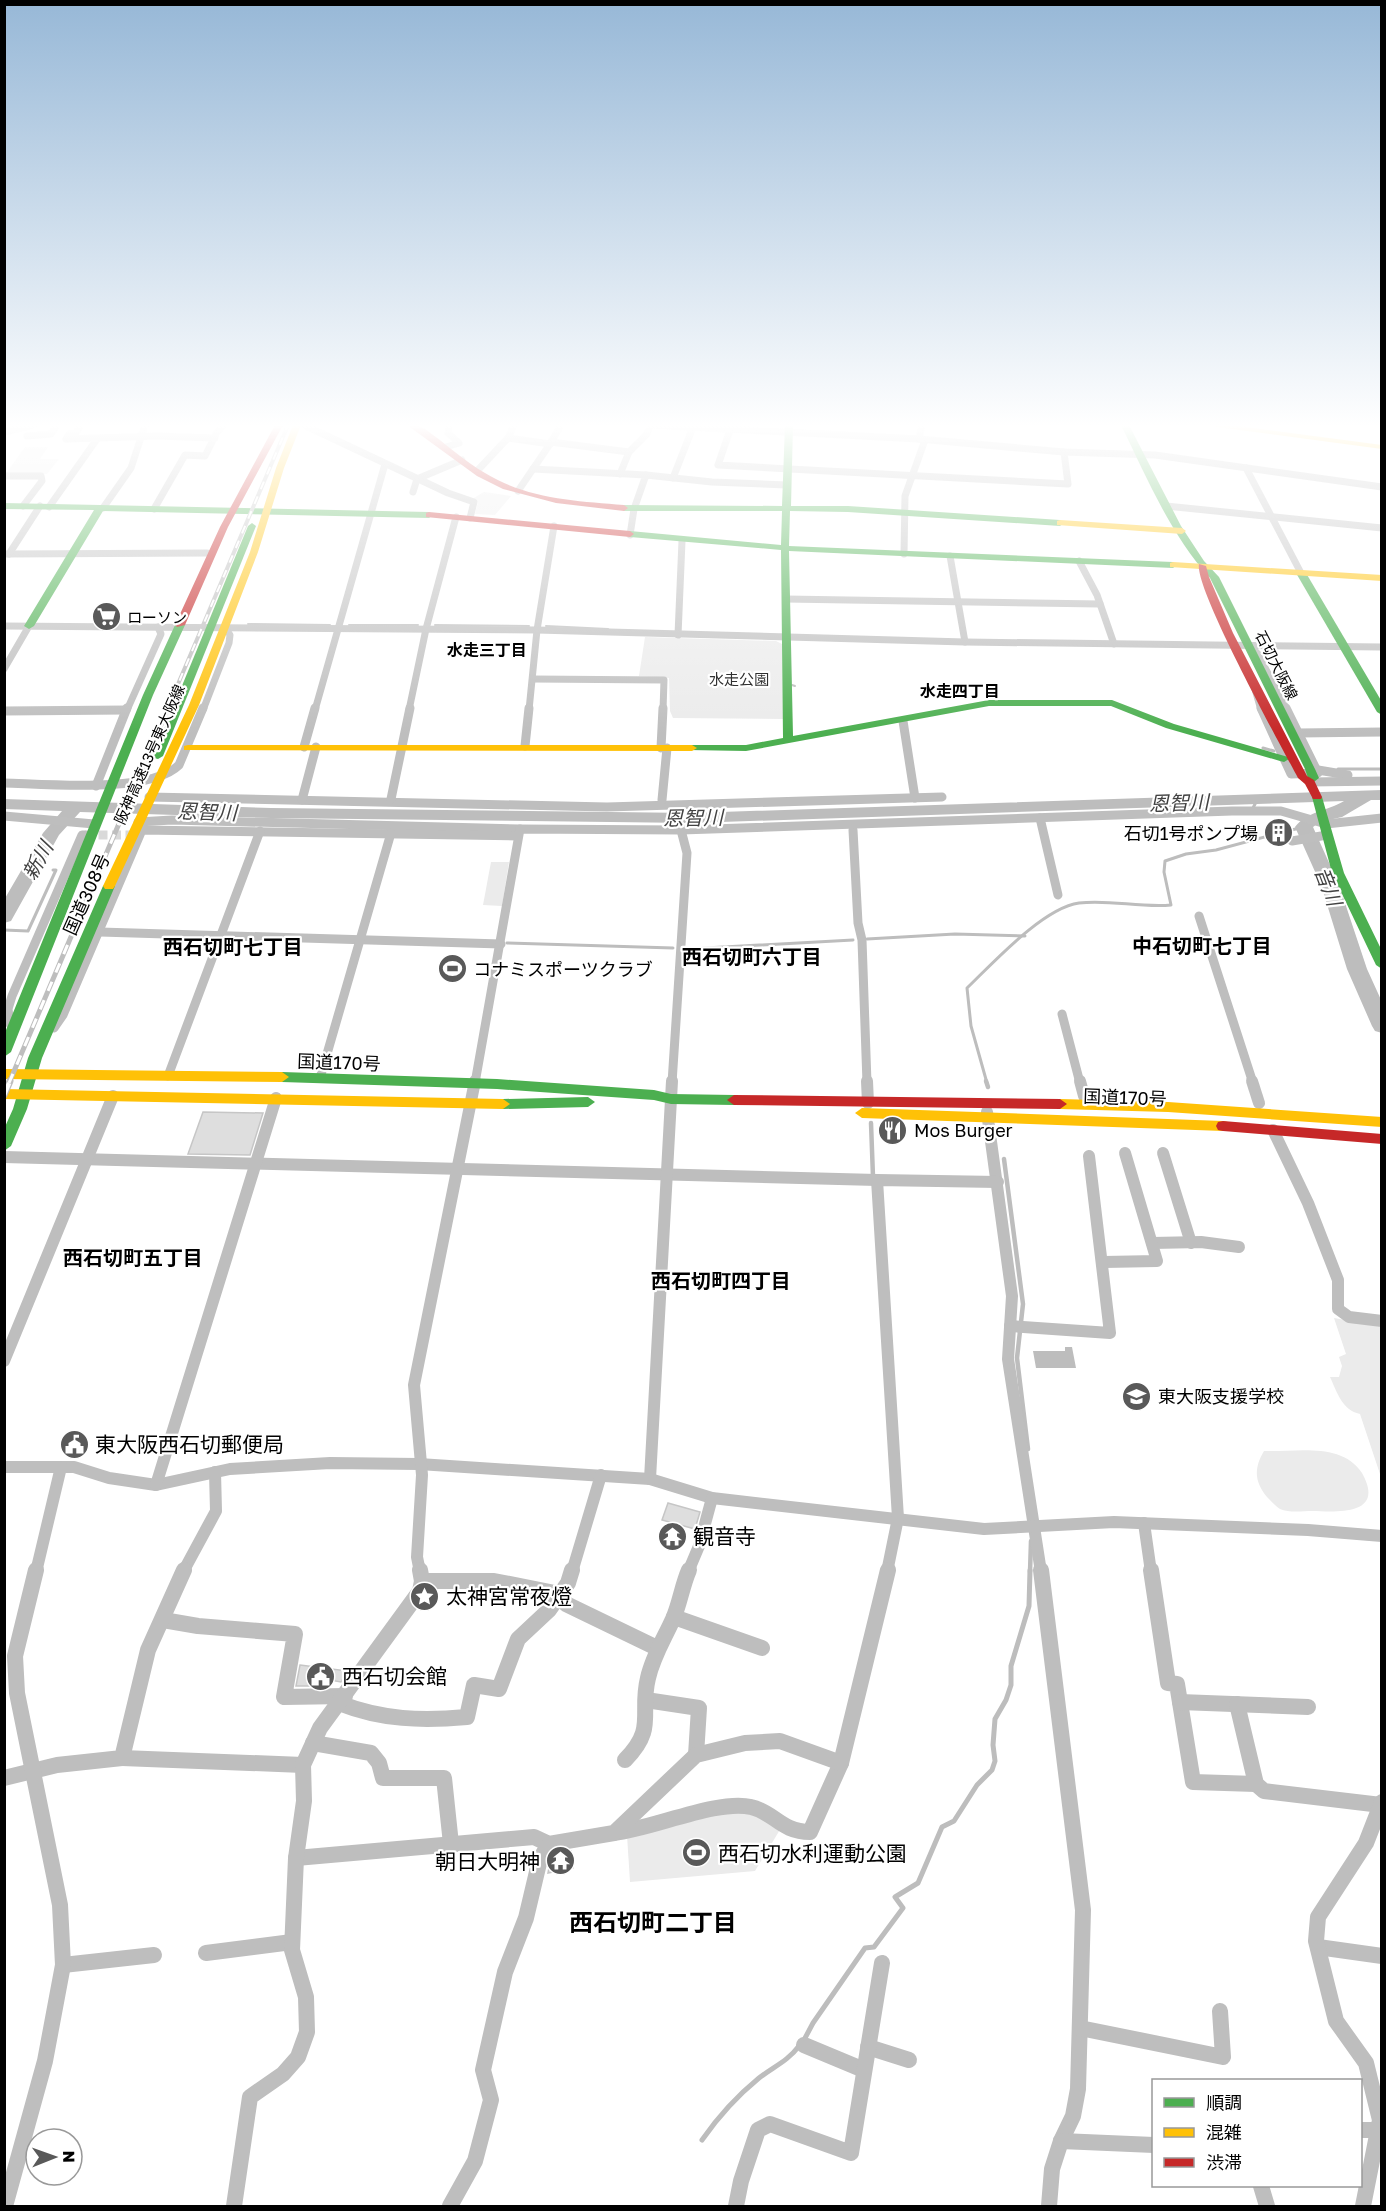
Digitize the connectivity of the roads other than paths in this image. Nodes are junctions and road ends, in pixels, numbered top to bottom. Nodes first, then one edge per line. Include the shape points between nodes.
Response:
1 (27, 528) edge
2 (89, 528) edge
3 (219, 528) edge
4 (225, 528) edge
5 (233, 528) edge
6 (251, 528) edge
7 (258, 528) edge
8 (262, 528) edge
9 (367, 528) edge
10 (459, 528) edge
11 (554, 528) edge
12 (572, 528) edge
13 (631, 528) edge
14 (786, 528) edge
15 (904, 528) edge
16 (1136, 528) edge
17 (1180, 528) edge
18 (1277, 528) edge
19 (1182, 531) junction
20 (630, 535) junction
21 (682, 541) junction
22 (785, 548) junction
23 (207, 553) junction
24 (7, 554) edge
25 (72, 554) junction
26 (904, 554) junction
27 (950, 556) junction
28 (1079, 561) junction
29 (1202, 566) junction
30 (1301, 573) junction
31 (1382, 578) edge
32 (786, 599) junction
33 (959, 602) junction
34 (1100, 604) junction
35 (4, 626) edge
36 (28, 626) junction
37 (158, 627) junction
38 (225, 627) junction
39 (339, 628) junction
40 (426, 629) junction
41 (537, 630) junction
42 (678, 635) junction
43 (167, 636) junction
44 (787, 639) junction
45 (965, 642) junction
46 (1114, 644) junction
47 (1242, 645) junction
48 (1342, 647) junction
49 (1382, 647) edge
50 (4, 669) edge
51 (533, 679) junction
52 (1256, 683) junction
53 (126, 710) junction
54 (4, 711) edge
55 (1382, 712) edge
56 (903, 721) junction
57 (1299, 732) junction
58 (1382, 732) edge
59 (788, 741) junction
60 (133, 743) junction
61 (175, 745) junction
62 (525, 746) junction
63 (310, 747) junction
64 (401, 747) junction
65 (664, 748) junction
66 (1284, 759) junction
67 (1309, 776) junction
68 (1380, 781) edge
69 (4, 783) edge
70 (96, 786) junction
71 (942, 797) dead end
72 (915, 798) junction
73 (391, 799) dead end
74 (302, 800) junction
75 (662, 800) dead end
76 (4, 816) edge
77 (1040, 818) junction
78 (1382, 818) edge
79 (141, 820) junction
80 (99, 821) junction
81 (681, 830) junction
82 (853, 830) dead end
83 (260, 831) junction
84 (519, 832) junction
85 (1323, 832) junction
86 (391, 833) junction
87 (85, 835) dead end
88 (1292, 841) dead end
89 (1058, 895) dead end
90 (1199, 916) dead end
91 (100, 932) junction
92 (219, 936) junction
93 (361, 940) junction
94 (501, 944) junction
95 (1382, 965) edge
96 (1062, 1014) dead end
97 (7, 1030) edge
98 (46, 1034) junction
99 (4, 1052) edge
100 (4, 1060) edge
101 (4, 1074) edge
102 (30, 1074) junction
103 (168, 1076) junction
104 (320, 1078) junction
105 (474, 1084) junction
106 (15, 1092) edge
107 (112, 1096) junction
108 (1084, 1096) junction
109 (276, 1098) junction
110 (868, 1098) junction
111 (671, 1099) junction
112 (817, 1102) junction
113 (470, 1103) junction
114 (1259, 1103) junction
115 (1382, 1112) edge
116 (987, 1115) junction
117 (4, 1121) edge
118 (1307, 1121) junction
119 (1382, 1122) edge
120 (1273, 1130) junction
121 (1382, 1131) edge
122 (1382, 1139) edge
123 (4, 1146) edge
124 (1163, 1153) dead end
125 (1125, 1154) dead end
126 (1089, 1156) dead end
127 (4, 1157) edge
128 (87, 1158) junction
129 (255, 1162) junction
130 (456, 1168) junction
131 (666, 1174) junction
132 (877, 1180) junction
133 (998, 1182) junction
134 (1152, 1243) junction
135 (1191, 1243) junction
136 (1239, 1247) dead end
137 (1104, 1262) junction
138 (1382, 1321) edge
139 (1010, 1326) junction
140 (4, 1361) edge
141 (419, 1464) junction
142 (4, 1467) edge
143 (61, 1467) junction
144 (215, 1472) junction
145 (602, 1475) junction
146 (650, 1479) junction
147 (156, 1485) junction
148 (712, 1498) junction
149 (898, 1518) junction
150 (1144, 1523) junction
151 (1035, 1526) junction
152 (1382, 1536) edge
153 (422, 1581) junction
154 (560, 1594) junction
155 (674, 1617) junction
156 (163, 1620) junction
157 (657, 1648) junction
158 (762, 1648) dead end
159 (342, 1699) junction
160 (646, 1700) junction
161 (1180, 1702) junction
162 (1237, 1704) junction
163 (1308, 1707) dead end
164 (313, 1743) junction
165 (696, 1755) junction
166 (122, 1758) junction
167 (626, 1760) dead end
168 (842, 1763) junction
169 (303, 1765) junction
170 (32, 1773) junction
171 (4, 1778) edge
172 (1256, 1784) junction
173 (1381, 1804) edge
174 (614, 1833) junction
175 (451, 1844) junction
176 (549, 1844) junction
177 (296, 1858) junction
178 (292, 1942) junction
179 (1318, 1947) junction
180 (206, 1953) dead end
181 (154, 1955) dead end
182 (1382, 1956) edge
183 (882, 1963) dead end
184 (63, 1965) junction
185 (1220, 2011) dead end
186 (1080, 2028) junction
187 (804, 2045) dead end
188 (868, 2047) junction
189 (909, 2060) dead end
190 (864, 2070) junction
191 (1380, 2123) edge
192 (1362, 2129) edge
193 (1061, 2141) junction
194 (1152, 2145) edge
195 (1261, 2187) edge
196 (5, 2206) edge
197 (234, 2206) edge
198 (450, 2206) edge
199 (736, 2206) edge
200 (1049, 2206) edge
201 (1267, 2206) edge
202 (1363, 2206) edge

1 - 24 street
2 - 25 main road
3 - 23 main road, 国道308号
4 - 99 main road, 阪神高速13号東大阪線 via 148,695
5 - 60 main road via 150,718
6 - 61 main road via 172,718
7 - 106 main road, 阪神高速13号東大阪線 via 195,694
8 - 38 main road
9 - 39 street
10 - 40 street
11 - 41 street
12 - 20 main road
13 - 20 street
14 - 22 main road
15 - 26 street
16 - 19 main road
17 - 19 main road, 石切大阪線
18 - 30 street
19 - 29 main road, 石切大阪線
20 - 21 main road
21 - 22 main road
21 - 42 street
22 - 26 main road
22 - 32 main road
23 - 25 street
23 - 43 main road, 国道308号
24 - 25 street
25 - 36 main road
26 - 27 main road
27 - 28 main road
27 - 33 street
28 - 29 main road
28 - 34 street
29 - 30 main road
29 - 47 main road, 石切大阪線 via 1214,578
30 - 31 main road
30 - 48 main road
32 - 33 street
32 - 44 main road
33 - 34 street
33 - 45 street
34 - 46 street
35 - 36 street
36 - 37 street
36 - 50 street
37 - 43 street
37 - 43 street
38 - 39 street
38 - 43 street
38 - 61 main road
39 - 40 street
39 - 63 street
40 - 41 street
40 - 64 street
41 - 42 street
41 - 51 street
42 - 44 street
43 - 53 street
43 - 60 main road, 国道308号
44 - 45 street
44 - 59 main road
45 - 46 street
46 - 47 street
47 - 48 street
47 - 52 main road, 石切大阪線
47 - 57 street via 1258,654
47 - 67 main road, 石切大阪線
48 - 49 street
48 - 55 main road
51 - 62 street
51 - 65 street via 664,680
52 - 66 street via 1258,703
52 - 67 main road, 石切大阪線
53 - 54 street
53 - 70 street
56 - 59 main road
56 - 66 main road via 989,703 1112,703 1170,726
56 - 72 street
57 - 58 street
57 - 67 street
59 - 65 main road via 746,748
60 - 80 main road, 国道308号
61 - 63 main road
61 - 70 street via 177,769 165,776
61 - 79 main road, 国道308号 via 142,794
62 - 64 main road
62 - 65 main road
63 - 64 main road
63 - 74 street
64 - 73 street
65 - 75 street
66 - 67 street via 1291,774 1317,773
67 - 68 street
67 - 68 street
67 - 85 main road, 石切大阪線
69 - 70 street
71 - 72 street
72 - 74 street via 607,807
74 - 79 street
76 - 80 street
77 - 81 street
77 - 85 street via 1281,811 1303,817
77 - 89 street
78 - 85 street
79 - 83 street via 142,830
79 - 84 street
79 - 91 street
79 - 98 main road, 国道308号
80 - 97 main road, 国道308号
80 - 100 main road
81 - 84 street
81 - 111 street via 687,853
82 - 110 street
83 - 86 street
83 - 92 street
84 - 86 street
84 - 94 street
85 - 88 street
85 - 95 main road, 石切大阪線
86 - 93 street
87 - 97 street via 12,996
90 - 114 street
91 - 92 street
91 - 98 street via 63,1015
92 - 93 street
92 - 103 street
93 - 94 street
93 - 104 street
94 - 105 street
96 - 108 street
98 - 102 main road, 国道308号
101 - 102 main road, 国道170号
102 - 103 main road, 国道170号
102 - 106 main road, 国道308号
103 - 104 main road, 国道170号
104 - 105 main road, 国道170号
105 - 111 main road, 国道170号
105 - 113 street
106 - 107 main road, 国道170号
106 - 117 main road
106 - 123 main road, 国道308号 via 20,1109
107 - 109 main road, 国道170号
107 - 128 street
108 - 110 main road
108 - 114 main road
109 - 113 main road, 国道170号
109 - 129 street
110 - 112 main road via 839,1095
110 - 116 main road, 国道170号
110 - 118 main road, 国道170号 via 1138,1106
111 - 112 main road, 国道170号
111 - 113 main road, 国道170号 via 654,1103
111 - 131 street
112 - 116 main road via 841,1110 881,1115
113 - 130 street
114 - 115 main road
116 - 118 main road, 国道170号
116 - 120 main road
116 - 133 street
118 - 119 main road, 国道170号
118 - 121 main road, 国道170号
120 - 122 main road
120 - 138 street via 1308,1203 1338,1280 1338,1309 1349,1317
124 - 135 street
125 - 134 street
126 - 137 street
127 - 128 street
128 - 129 street
128 - 140 street
129 - 130 street
129 - 147 street
130 - 131 street
130 - 141 street via 414,1385
131 - 132 street
131 - 146 street
132 - 133 street
132 - 149 street
133 - 139 street via 1012,1296
134 - 135 street
134 - 137 street via 1157,1261
135 - 136 street
137 - 139 street via 1110,1333
139 - 151 street via 1008,1359
141 - 144 street via 330,1463
141 - 145 street
141 - 153 street via 422,1475 417,1557
142 - 143 street
143 - 147 street
143 - 170 street via 15,1656 17,1693
144 - 147 street
144 - 156 street via 216,1510 189,1559
145 - 146 street
145 - 154 street via 568,1582
146 - 148 street
148 - 149 street
148 - 155 street
149 - 151 street via 984,1529
149 - 168 street
150 - 151 street
150 - 152 street
150 - 161 street via 1168,1683 1177,1683
151 - 186 street via 1083,1910
153 - 154 street via 494,1581
153 - 159 street via 420,1591
154 - 157 street via 566,1604
154 - 159 street via 518,1639 499,1689 474,1685 467,1717 398,1720 355,1710
155 - 157 street
155 - 158 street
156 - 159 street via 295,1634 284,1697
156 - 166 street via 148,1650
157 - 160 street via 646,1681
159 - 164 street
160 - 165 street via 699,1708
160 - 167 street via 646,1722 639,1746
161 - 162 street
161 - 172 street via 1193,1782
162 - 163 street
162 - 172 street
164 - 169 street
164 - 175 street via 371,1753 383,1778 444,1778
165 - 168 street via 745,1743 780,1741
165 - 174 street
166 - 169 street
166 - 170 street
168 - 174 street via 810,1832 796,1832 752,1807 725,1806
169 - 177 street via 304,1801
170 - 171 street
170 - 184 street via 60,1905
172 - 173 street via 1264,1791
173 - 179 street via 1366,1843 1318,1917
174 - 176 street
175 - 176 street via 534,1837
175 - 177 street
176 - 198 street via 540,1859 526,1917 505,1972 483,2070 491,2100 475,2161
177 - 178 street
178 - 180 street
178 - 197 street via 306,1997 307,2032 298,2057 283,2074 250,2097
179 - 182 street
179 - 191 street via 1336,2021 1366,2063
181 - 184 street
183 - 188 street
184 - 196 street via 45,2061
185 - 186 street via 1223,2057
186 - 193 street via 1078,2089 1073,2116
187 - 190 street
188 - 189 street
188 - 190 street
190 - 199 street via 851,2153 770,2124 758,2130
191 - 192 street
191 - 202 street
193 - 194 street
193 - 200 street via 1052,2169
195 - 201 street

